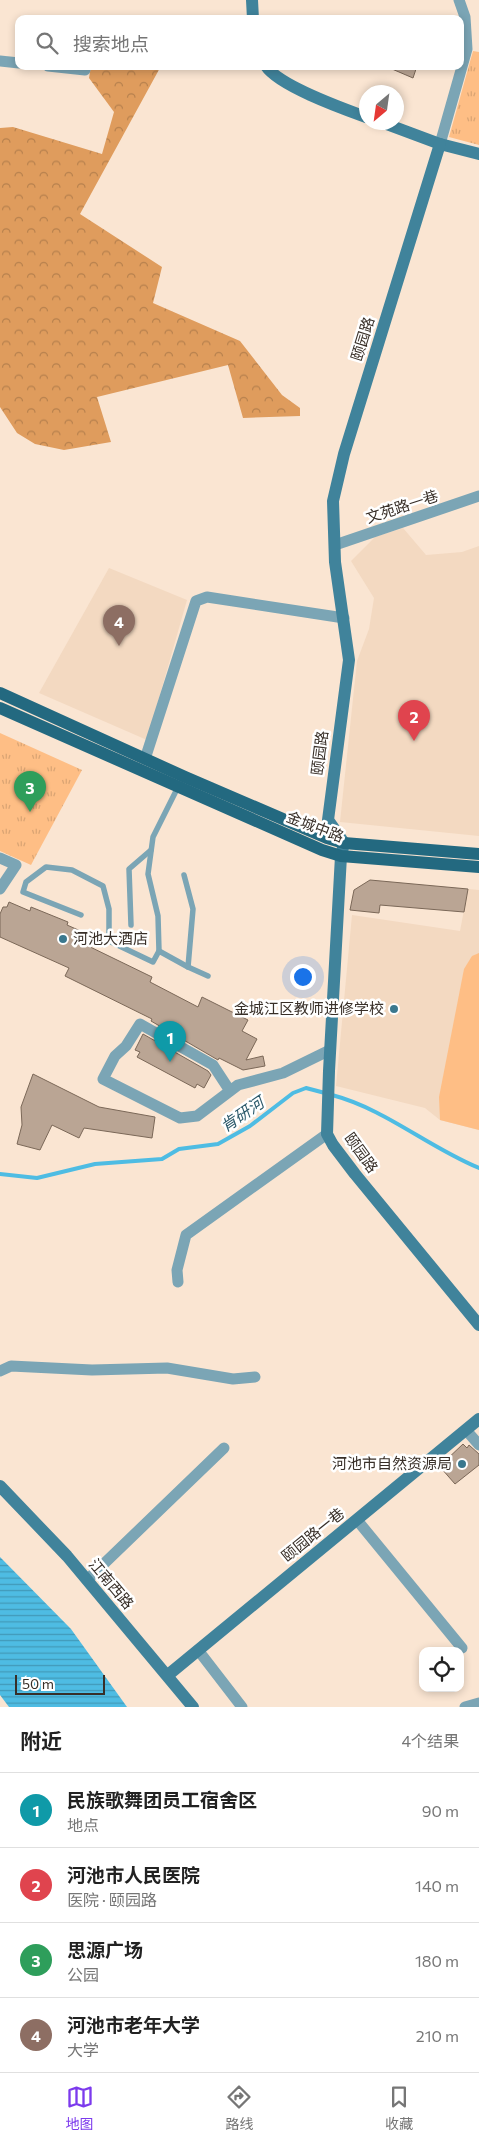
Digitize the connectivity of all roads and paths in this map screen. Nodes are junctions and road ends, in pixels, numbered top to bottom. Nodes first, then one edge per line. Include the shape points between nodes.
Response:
1 (252, 0) edge
2 (459, 0) edge
3 (253, 15) edge
4 (464, 60) edge
5 (0, 61) edge
6 (15, 63) edge
7 (269, 70) edge
8 (461, 70) edge
9 (359, 114) edge
10 (402, 130) edge
11 (440, 144) junction
12 (479, 154) edge
13 (479, 496) edge
14 (335, 545) junction
15 (344, 618) junction
16 (0, 693) edge
17 (0, 708) edge
18 (145, 759) junction
19 (181, 782) junction
20 (344, 843) junction
21 (151, 850) junction
22 (479, 854) edge
23 (341, 856) junction
24 (0, 858) edge
25 (479, 867) edge
26 (184, 876) dead end
27 (0, 889) edge
28 (81, 915) dead end
29 (131, 925) dead end
30 (159, 951) junction
31 (188, 967) junction
32 (208, 976) dead end
33 (330, 1050) junction
34 (230, 1091) junction
35 (328, 1134) junction
36 (178, 1282) dead end
37 (479, 1325) edge
38 (0, 1371) edge
39 (255, 1377) dead end
40 (479, 1419) edge
41 (466, 1430) junction
42 (479, 1445) edge
43 (224, 1448) dead end
44 (0, 1486) edge
45 (357, 1520) junction
46 (86, 1580) junction
47 (461, 1647) edge
48 (198, 1650) junction
49 (168, 1675) junction
50 (479, 1703) edge
51 (193, 1707) edge
52 (242, 1707) edge
53 (465, 1707) edge

1 - 3 street
2 - 4 street via 465,17 467,49
5 - 6 street
7 - 9 street via 327,103
8 - 11 street
10 - 11 street
11 - 12 street
11 - 14 street, 颐园路 via 344,454 333,501
13 - 14 street, 文苑路一巷
14 - 15 street, 颐园路
15 - 18 street via 207,597 196,601
15 - 20 street, 颐园路 via 349,660 328,820
16 - 18 main road
17 - 19 main road
18 - 19 main road
19 - 20 main road, 金城中路
19 - 21 lane via 153,837
19 - 23 main road, 金城中路 via 322,850
20 - 22 main road, 金城中路
20 - 23 street, 颐园路
21 - 29 lane via 129,868
21 - 30 lane via 148,874 158,916
23 - 25 main road, 金城中路
23 - 33 street, 颐园路
24 - 27 street via 16,865
26 - 31 lane via 193,909
28 - 30 lane via 23,892 26,882 46,868 72,870 103,886 109,909 109,941 154,962
30 - 31 lane
31 - 32 lane
33 - 34 street via 283,1073 238,1085
33 - 35 street, 颐园路
34 - 34 street via 196,1116 180,1118 103,1079 115,1056 126,1046 140,1024 213,1065
35 - 36 street via 186,1235 177,1270
35 - 37 street, 颐园路 via 360,1181
38 - 39 street via 11,1366 92,1370 167,1368 234,1380
40 - 41 street, 颐园路一巷
41 - 42 street
41 - 45 street, 颐园路一巷
43 - 46 street
44 - 46 street, 江南西路
45 - 47 street
45 - 48 street, 颐园路一巷
46 - 49 street, 江南西路
48 - 49 street, 颐园路一巷
48 - 52 street
49 - 51 street, 江南西路
50 - 53 street

